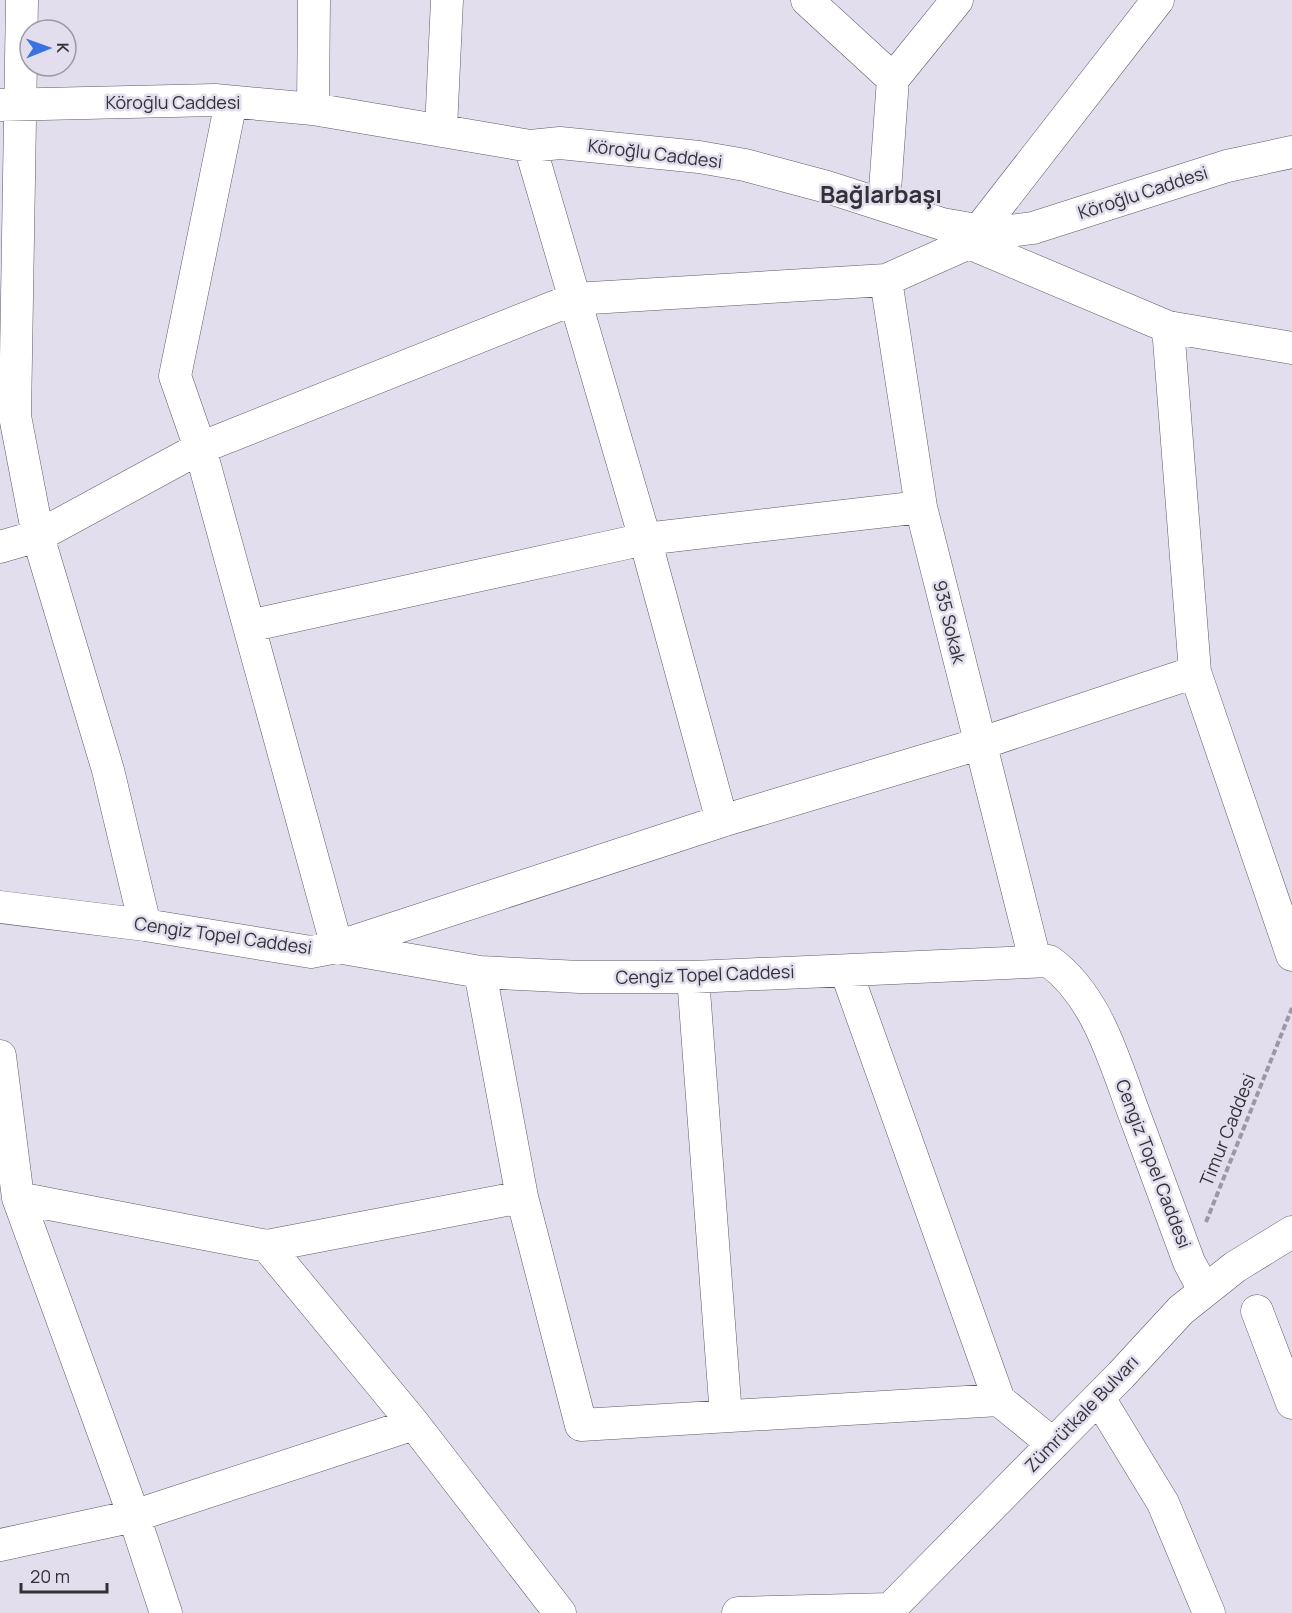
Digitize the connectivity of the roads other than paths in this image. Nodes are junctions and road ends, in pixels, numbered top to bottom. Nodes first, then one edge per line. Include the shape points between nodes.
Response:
1 (22, 0) edge
2 (314, 0) edge
3 (447, 0) edge
4 (807, 0) edge
5 (957, 0) edge
6 (1158, 0) edge
7 (894, 79) junction
8 (231, 102) junction
9 (10, 105) edge
10 (313, 109) junction
11 (441, 129) junction
12 (530, 146) junction
13 (1292, 152) edge
14 (884, 204) junction
15 (974, 237) junction
16 (885, 280) junction
17 (574, 299) junction
18 (1168, 327) junction
19 (1292, 348) edge
20 (8, 415) edge
21 (200, 448) junction
22 (921, 507) junction
23 (38, 536) junction
24 (645, 539) junction
25 (0, 548) edge
26 (249, 626) junction
27 (1196, 672) junction
28 (979, 744) junction
29 (722, 821) junction
30 (0, 907) edge
31 (145, 925) junction
32 (337, 947) junction
33 (1292, 956) edge
34 (1035, 960) junction
35 (846, 971) junction
36 (480, 972) junction
37 (693, 977) junction
38 (0, 1056) edge
39 (522, 1197) junction
40 (18, 1198) junction
41 (1292, 1232) edge
42 (267, 1246) junction
43 (1204, 1290) junction
44 (1257, 1311) dead end
45 (1099, 1398) junction
46 (999, 1400) junction
47 (1292, 1403) edge
48 (726, 1416) junction
49 (414, 1424) junction
50 (1053, 1444) junction
51 (134, 1516) junction
52 (0, 1545) edge
53 (889, 1612) edge
54 (166, 1613) edge
55 (560, 1613) edge
56 (738, 1613) edge
57 (1209, 1613) edge

1 - 9 street
2 - 10 street
3 - 11 street
4 - 7 street
5 - 7 street
6 - 15 street
7 - 14 street
8 - 9 street, Köroğlu Caddesi
8 - 10 street, Köroğlu Caddesi
8 - 21 street via 175,376
9 - 20 street
10 - 11 street, Köroğlu Caddesi
11 - 12 street, Köroğlu Caddesi
12 - 14 street, Köroğlu Caddesi via 560,143 699,157 779,173
12 - 17 street
13 - 15 street, Köroğlu Caddesi via 1216,169 1033,228
14 - 15 street, Köroğlu Caddesi
15 - 16 street
15 - 18 street
16 - 17 street
16 - 22 street, 935 Sokak
17 - 21 street
17 - 24 street
18 - 19 street
18 - 27 street
20 - 23 street
21 - 23 street
21 - 26 street
22 - 24 street
22 - 28 street, 935 Sokak
23 - 25 street
23 - 31 street via 108,770
24 - 26 street
24 - 29 street
26 - 32 street
27 - 28 street
27 - 33 street
28 - 29 street
28 - 34 street, 935 Sokak
29 - 32 street
30 - 31 street, Cengiz Topel Caddesi
31 - 32 street, Cengiz Topel Caddesi via 311,952
32 - 36 street, Cengiz Topel Caddesi
34 - 35 street, Cengiz Topel Caddesi
34 - 43 street, Cengiz Topel Caddesi via 1049,962 1064,972 1083,995 1102,1031
35 - 37 street, Cengiz Topel Caddesi
35 - 46 street
36 - 37 street, Cengiz Topel Caddesi
36 - 39 street
37 - 48 street
38 - 40 street
39 - 42 street
39 - 48 street via 581,1425
40 - 42 street
40 - 51 street
41 - 43 street, Zümrütkale Bulvarı
42 - 49 street
43 - 45 street, Zümrütkale Bulvarı
44 - 47 street
45 - 50 street, Zümrütkale Bulvarı
45 - 57 street via 1163,1503
46 - 48 street
46 - 50 street
49 - 51 street
49 - 55 street
50 - 53 street, Zümrütkale Bulvarı
51 - 52 street
51 - 54 street
53 - 56 street

